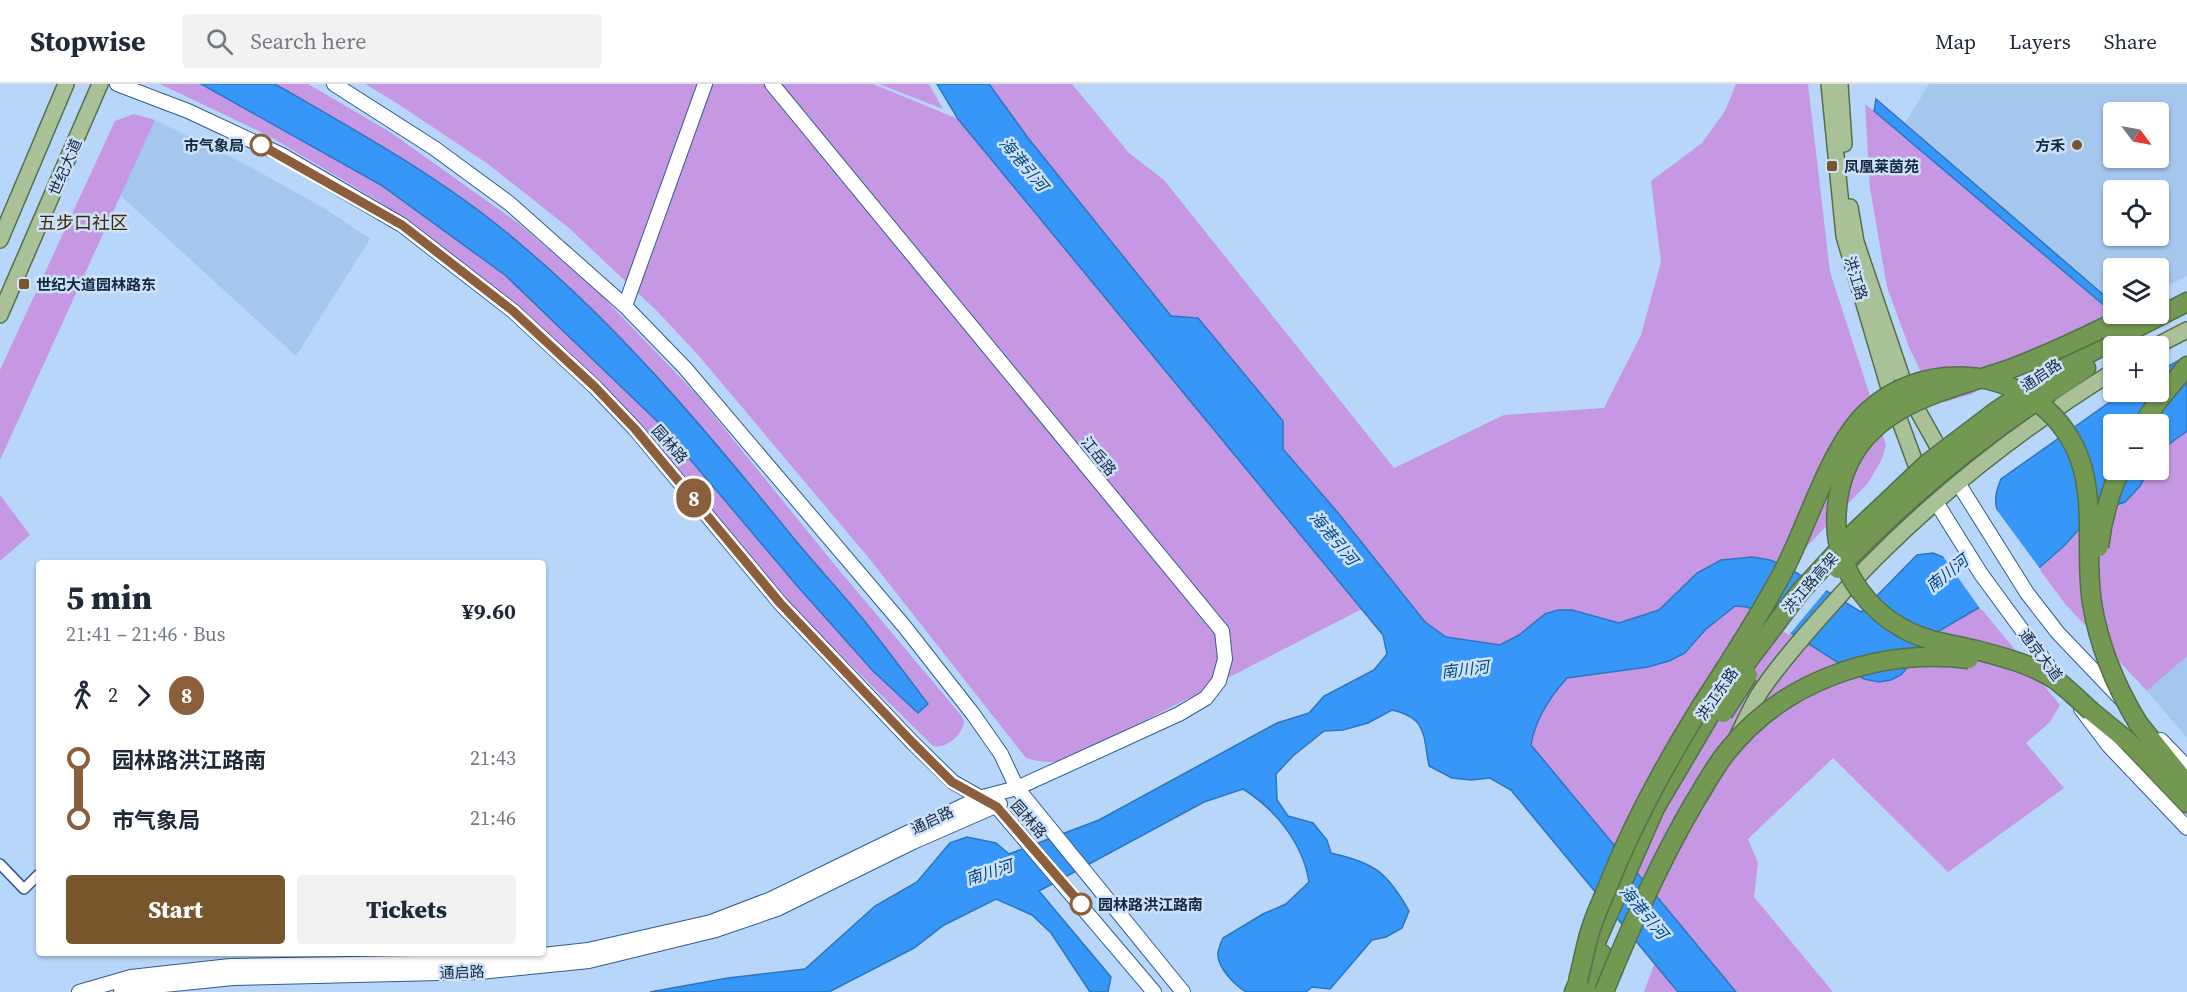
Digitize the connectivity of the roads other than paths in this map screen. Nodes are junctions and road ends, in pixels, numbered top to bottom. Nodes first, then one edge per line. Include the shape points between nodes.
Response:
1 (66, 84) edge
2 (100, 84) edge
3 (117, 84) edge
4 (334, 84) edge
5 (705, 84) edge
6 (772, 84) edge
7 (1829, 84) edge
8 (1840, 84) edge
9 (0, 240) edge
10 (2187, 290) edge
11 (2187, 296) edge
12 (2169, 297) edge
13 (2187, 302) edge
14 (2169, 304) edge
15 (625, 306) junction
16 (2187, 314) edge
17 (0, 315) edge
18 (2111, 324) edge
19 (2129, 324) edge
20 (2187, 330) edge
21 (2144, 336) edge
22 (2169, 339) edge
23 (2103, 358) edge
24 (2187, 366) edge
25 (2103, 378) edge
26 (2150, 414) edge
27 (1938, 447) junction
28 (1916, 465) junction
29 (2116, 480) edge
30 (1958, 483) junction
31 (1936, 502) junction
32 (2091, 711) junction
33 (2138, 723) junction
34 (2187, 767) edge
35 (2187, 784) edge
36 (1017, 788) junction
37 (979, 798) junction
38 (2187, 803) edge
39 (997, 807) junction
40 (2187, 828) edge
41 (0, 864) edge
42 (36, 877) edge
43 (546, 955) edge
44 (534, 956) edge
45 (134, 986) edge
46 (1578, 989) edge
47 (80, 992) edge
48 (121, 992) edge
49 (1154, 992) edge
50 (1183, 992) edge
51 (1604, 992) edge
52 (1611, 992) edge

1 - 9 main road, 世纪大道
2 - 17 main road, 世纪大道
3 - 37 main road, 园林路 via 188,111 292,161 402,225 513,311 635,429 780,603 912,742 952,782
4 - 15 main road, 园林路 via 434,148 509,203
5 - 15 main road
6 - 36 main road, 江岳路 via 1222,631 1225,659 1218,681 1206,698
7 - 28 main road, 洪江路 via 1844,236
8 - 27 main road, 洪江路 via 1848,193 1856,242 1909,395
10 - 12 highway
11 - 14 main road
13 - 46 highway, 洪江路高架, bridge via 2049,376 1928,463 1856,531 1799,593 1736,675 1680,764 1643,834
15 - 36 main road, 园林路 via 685,368 904,626 974,714 1001,754
16 - 21 highway
18 - 32 highway, bridge via 2034,359 1915,401 1891,414 1856,448 1839,489 1836,512 1842,556 1860,591 1880,613 1918,636 2035,669 2057,681
19 - 27 main road, 通启路 via 2047,370
20 - 22 main road
23 - 46 highway, 洪江路高架, bridge via 2005,421 1934,476 1866,540 1770,644 1670,800 1607,942
24 - 26 highway
25 - 30 main road
27 - 28 main road, 洪江东路
27 - 30 main road, 通京大道
28 - 31 main road, 通京大道
28 - 46 main road, 洪江东路, bridge via 1808,574 1695,726 1628,848 1601,913
29 - 33 highway, bridge via 2102,524 2100,590 2116,663
30 - 31 main road
30 - 34 main road, 通京大道 via 2027,592 2058,633
31 - 40 main road, 通京大道 via 2005,607 2109,746
31 - 52 main road via 1839,596 1759,694 1661,875
32 - 38 highway via 2130,743
32 - 51 highway, bridge via 2027,675 1973,659 1942,656 1914,656 1856,667 1800,691 1760,718 1725,753 1659,869
33 - 35 highway
33 - 46 highway, bridge via 2117,687 2101,645 2092,600 2086,479 2078,452 2067,434 2040,405 2002,382 1966,376 1938,378 1894,393 1867,412 1840,449 1784,571 1639,816 1590,932
36 - 37 main road, 通启路
36 - 39 main road, 通启路
36 - 50 main road, 园林路
37 - 39 main road, 园林路
37 - 43 main road, 通启路 via 771,899 711,922 588,950
39 - 45 main road, 通启路 via 913,842 777,909 716,930 589,961 480,972 233,978
39 - 49 main road, 园林路
41 - 42 street via 24,889
44 - 45 main road, 通启路 via 479,962 230,966
45 - 47 main road, 通启路
45 - 48 main road, 通启路

